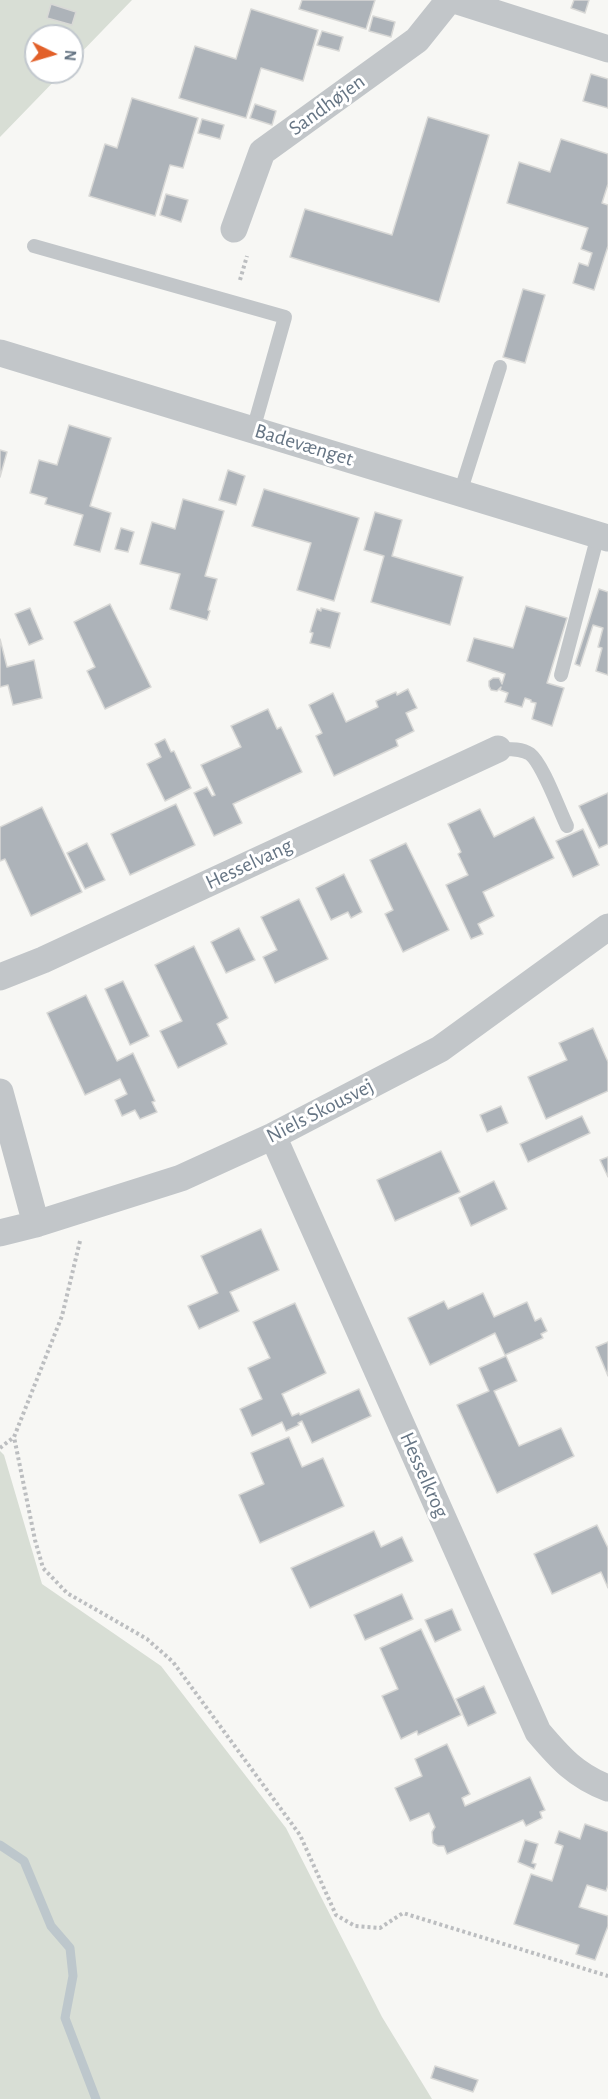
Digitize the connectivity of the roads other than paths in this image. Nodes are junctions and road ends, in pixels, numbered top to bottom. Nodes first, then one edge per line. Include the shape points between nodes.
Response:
1 (449, 0) edge
2 (454, 0) edge
3 (608, 49) edge
4 (234, 229) road end
5 (34, 246) dead end
6 (0, 353) edge
7 (500, 367) dead end
8 (253, 430) junction
9 (460, 493) junction
10 (603, 536) edge
11 (561, 675) dead end
12 (498, 748) joint
13 (567, 826) dead end
14 (606, 937) edge
15 (0, 977) edge
16 (0, 1092) edge
17 (273, 1136) junction
18 (36, 1224) junction
19 (0, 1233) edge
20 (608, 1788) edge

1 - 4 street, Sandhøjen via 417,40 262,152
2 - 3 street
5 - 8 lane via 285,317
6 - 8 street, Badevænget
7 - 9 lane
8 - 9 street, Badevænget
9 - 10 street, Badevænget
10 - 11 lane
12 - 13 lane via 531,754 542,769
12 - 15 street, Hesselvang
14 - 17 street, Niels Skousvej via 440,1049
16 - 18 street
17 - 18 street, Niels Skousvej via 181,1178
17 - 20 street, Hesselkrog via 538,1732 565,1764
18 - 19 street, Niels Skousvej

